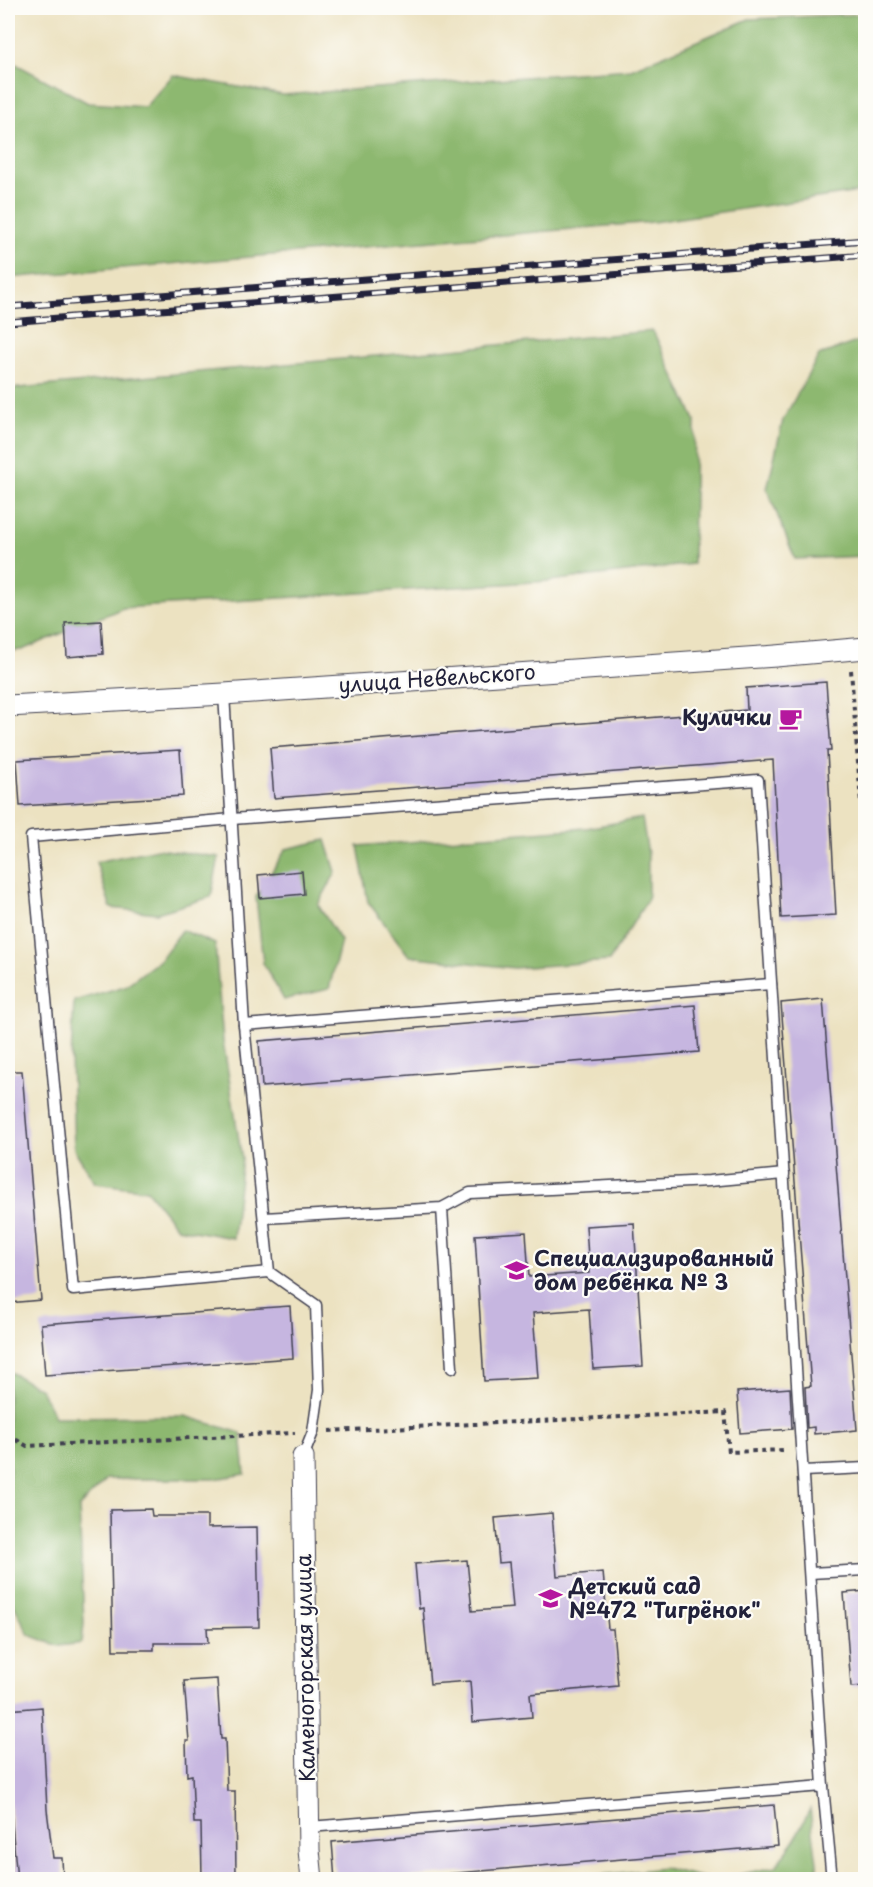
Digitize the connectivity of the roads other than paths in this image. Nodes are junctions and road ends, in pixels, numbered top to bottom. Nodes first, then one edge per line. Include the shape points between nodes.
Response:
1 (858, 649) edge
2 (224, 694) junction
3 (8, 706) edge
4 (231, 819) junction
5 (771, 984) junction
6 (244, 1025) junction
7 (784, 1174) junction
8 (442, 1208) junction
9 (264, 1218) junction
10 (270, 1272) junction
11 (452, 1368) dead end
12 (303, 1457) joint
13 (866, 1468) edge
14 (803, 1471) junction
15 (866, 1570) edge
16 (810, 1573) junction
17 (823, 1786) junction
18 (309, 1827) junction
19 (312, 1880) edge
20 (832, 1880) edge

1 - 2 street, улица Невельского
2 - 3 street, улица Невельского
2 - 4 lane
4 - 5 lane via 758,780
4 - 6 lane
4 - 10 lane via 31,837 73,1290
5 - 6 lane
5 - 7 lane
6 - 9 lane
7 - 8 lane via 470,1193
7 - 14 lane
8 - 9 lane
8 - 11 lane
9 - 10 lane
10 - 12 lane via 316,1305 319,1390 313,1432
12 - 18 street, Каменогорская улица
13 - 14 lane
14 - 16 lane
15 - 16 lane
16 - 17 lane
17 - 18 lane
17 - 20 lane
18 - 19 street, Каменогорская улица

